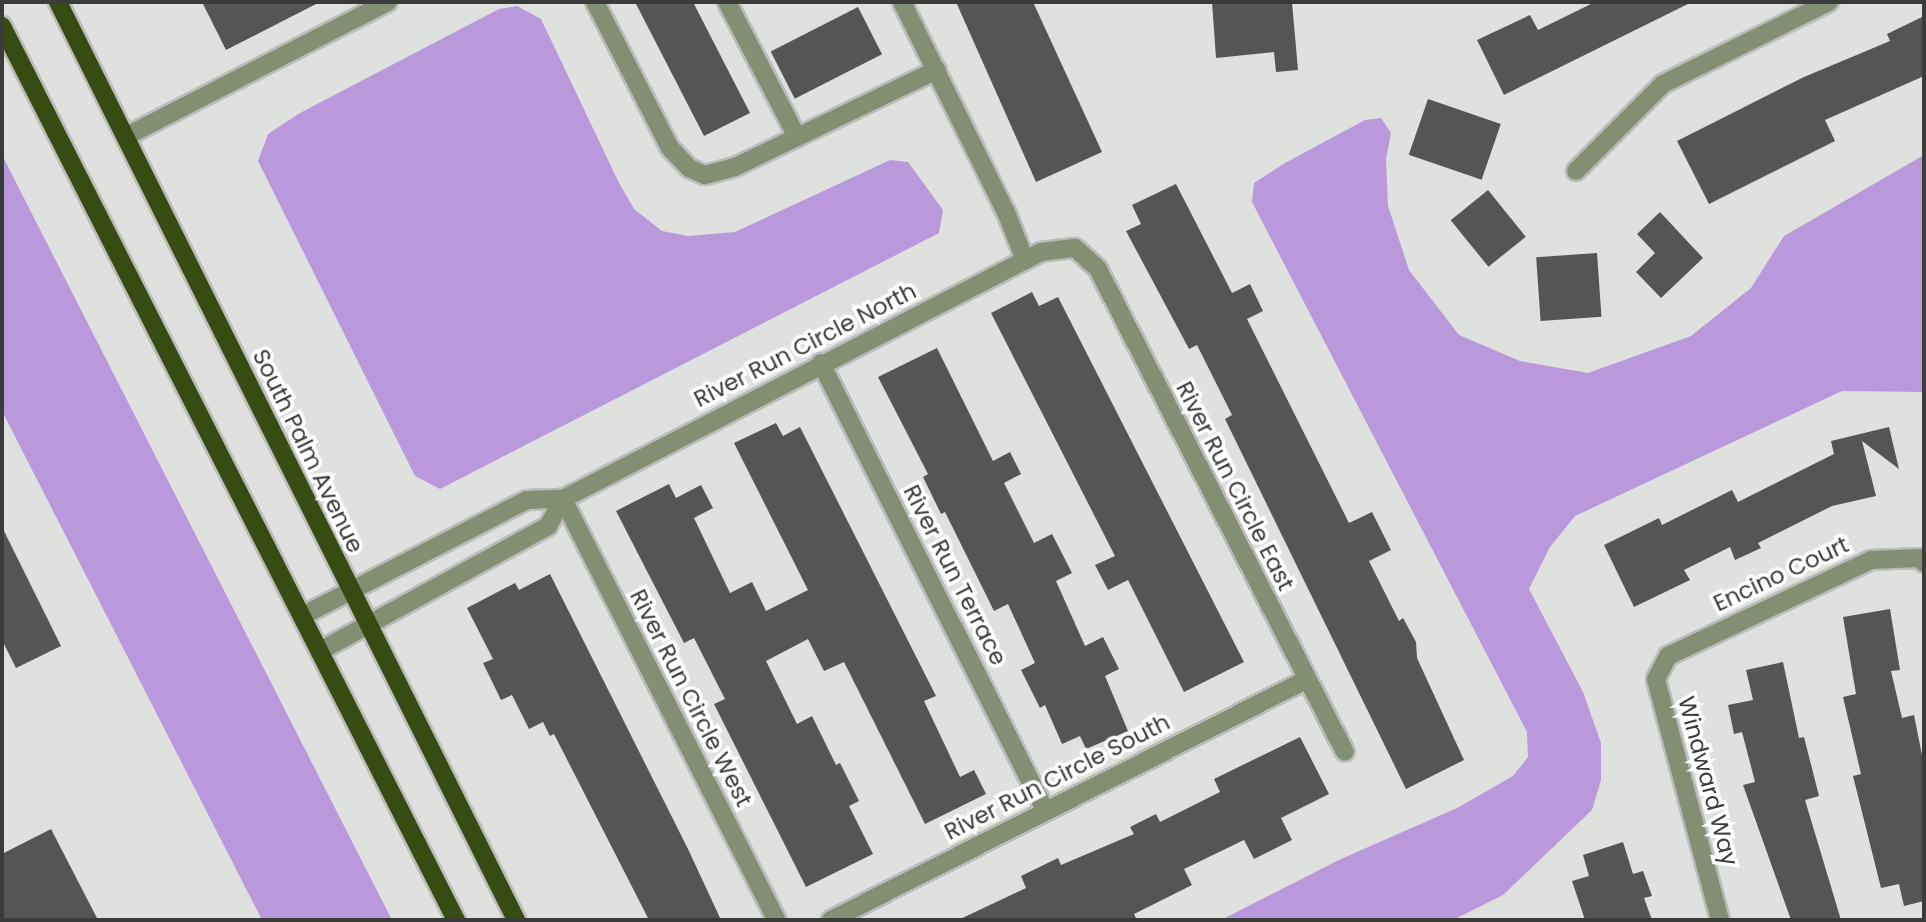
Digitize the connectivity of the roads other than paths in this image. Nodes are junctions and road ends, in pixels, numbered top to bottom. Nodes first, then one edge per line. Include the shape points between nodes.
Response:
1 (58, 2) edge
2 (388, 2) edge
3 (595, 2) edge
4 (727, 2) edge
5 (902, 2) edge
6 (1829, 2) edge
7 (2, 26) edge
8 (937, 70) junction
9 (127, 136) junction
10 (797, 137) junction
11 (1576, 171) dead end
12 (1075, 248) joint
13 (1025, 260) junction
14 (821, 363) junction
15 (563, 499) junction
16 (1922, 560) edge
17 (349, 590) junction
18 (302, 616) junction
19 (367, 627) junction
20 (320, 652) junction
21 (1668, 656) joint
22 (1306, 680) junction
23 (1345, 752) dead end
24 (1045, 810) junction
25 (456, 920) edge
26 (516, 920) edge
27 (776, 920) edge
28 (831, 920) edge
29 (1720, 920) edge

1 - 9 main road, South Palm Avenue
2 - 9 street
3 - 10 street via 670,148 689,168 705,175 735,167
4 - 10 street
5 - 8 street
6 - 11 street via 1663,84
7 - 18 main road
8 - 10 street
8 - 13 street
9 - 17 main road, South Palm Avenue
12 - 13 street, River Run Circle North via 1041,252
12 - 22 street, River Run Circle East via 1098,270
13 - 14 street, River Run Circle North
14 - 15 street, River Run Circle North
14 - 24 street, River Run Terrace
15 - 17 street, River Run Circle North via 527,500
15 - 19 street, River Run Circle North via 548,526
15 - 27 street, River Run Circle West
16 - 21 street, Encino Court via 1871,560
17 - 18 street, River Run Circle North
17 - 19 main road, South Palm Avenue
18 - 20 main road
19 - 20 street, River Run Circle North
19 - 26 main road, South Palm Avenue
20 - 25 main road
21 - 29 street, Windward Way via 1656,679
22 - 23 street, River Run Circle East
22 - 24 street, River Run Circle South
24 - 28 street, River Run Circle South

